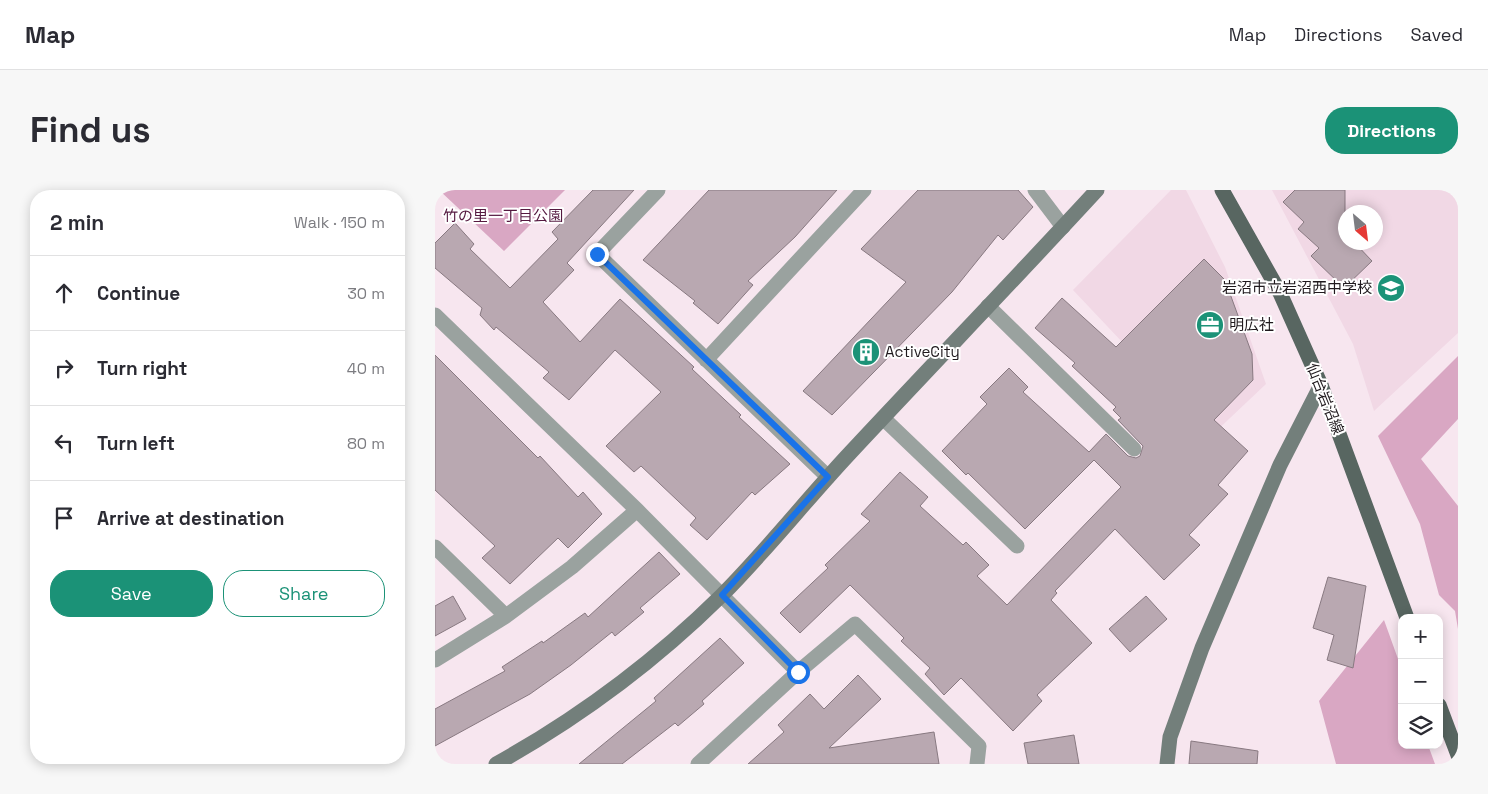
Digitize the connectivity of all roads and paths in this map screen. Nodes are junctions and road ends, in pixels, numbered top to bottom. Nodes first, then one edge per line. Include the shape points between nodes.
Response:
1 (658, 190) edge
2 (864, 190) edge
3 (1035, 190) edge
4 (1097, 190) edge
5 (1223, 190) edge
6 (1063, 226) junction
7 (988, 306) junction
8 (435, 315) edge
9 (706, 360) junction
10 (1321, 385) junction
11 (883, 418) junction
12 (1134, 449) dead end
13 (828, 477) junction
14 (637, 510) junction
15 (1017, 546) dead end
16 (435, 547) edge
17 (722, 595) junction
18 (1406, 614) edge
19 (506, 616) junction
20 (435, 660) edge
21 (798, 672) junction
22 (1443, 716) edge
23 (1458, 756) edge
24 (496, 764) edge
25 (697, 764) edge
26 (977, 764) edge
27 (1167, 764) edge

1 - 9 street via 597,254
2 - 9 street
3 - 6 street
4 - 6 street
5 - 10 main road, 仙台岩沼線 via 1280,293
6 - 7 street
7 - 11 street
7 - 12 street
8 - 14 street
9 - 13 street
10 - 18 main road, 仙台岩沼線
10 - 27 street via 1279,465 1203,648 1170,736
11 - 13 street
11 - 15 street
13 - 17 street
14 - 17 street
14 - 19 street via 572,567
16 - 19 street
17 - 21 street
17 - 24 street via 619,684
19 - 20 street
21 - 25 street
21 - 26 street via 855,624 979,746
22 - 23 main road

